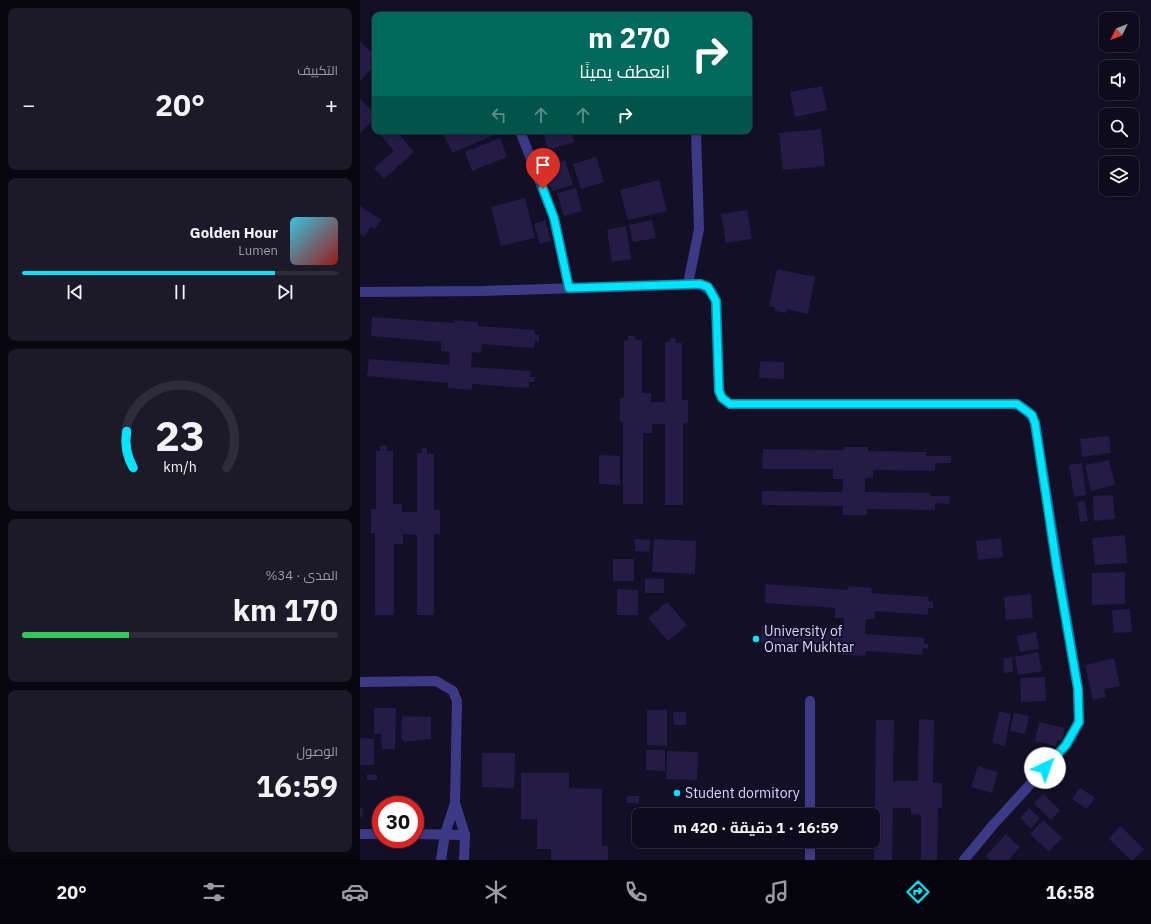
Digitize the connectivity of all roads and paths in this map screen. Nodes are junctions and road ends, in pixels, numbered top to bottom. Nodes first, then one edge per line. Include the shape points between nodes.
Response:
1 (521, 134) edge
2 (696, 134) edge
3 (688, 284) junction
4 (569, 288) junction
5 (360, 292) edge
6 (360, 682) edge
7 (810, 701) dead end
8 (455, 803) junction
9 (810, 808) edge
10 (360, 834) edge
11 (372, 834) edge
12 (424, 834) edge
13 (444, 834) junction
14 (465, 835) junction
15 (810, 848) edge
16 (441, 860) edge
17 (464, 860) edge
18 (810, 860) edge
19 (964, 860) edge

1 - 4 street via 554,218
2 - 3 street via 699,229
3 - 4 street
3 - 19 street via 708,287 716,301 719,391 722,398 730,404 1017,404 1032,415 1078,689 1079,722 1066,745
4 - 5 street
6 - 8 street via 436,681 453,691 457,701
7 - 9 street
8 - 13 street
8 - 14 street
10 - 11 street
12 - 13 street
13 - 14 street
13 - 16 street
14 - 17 street
15 - 18 street

